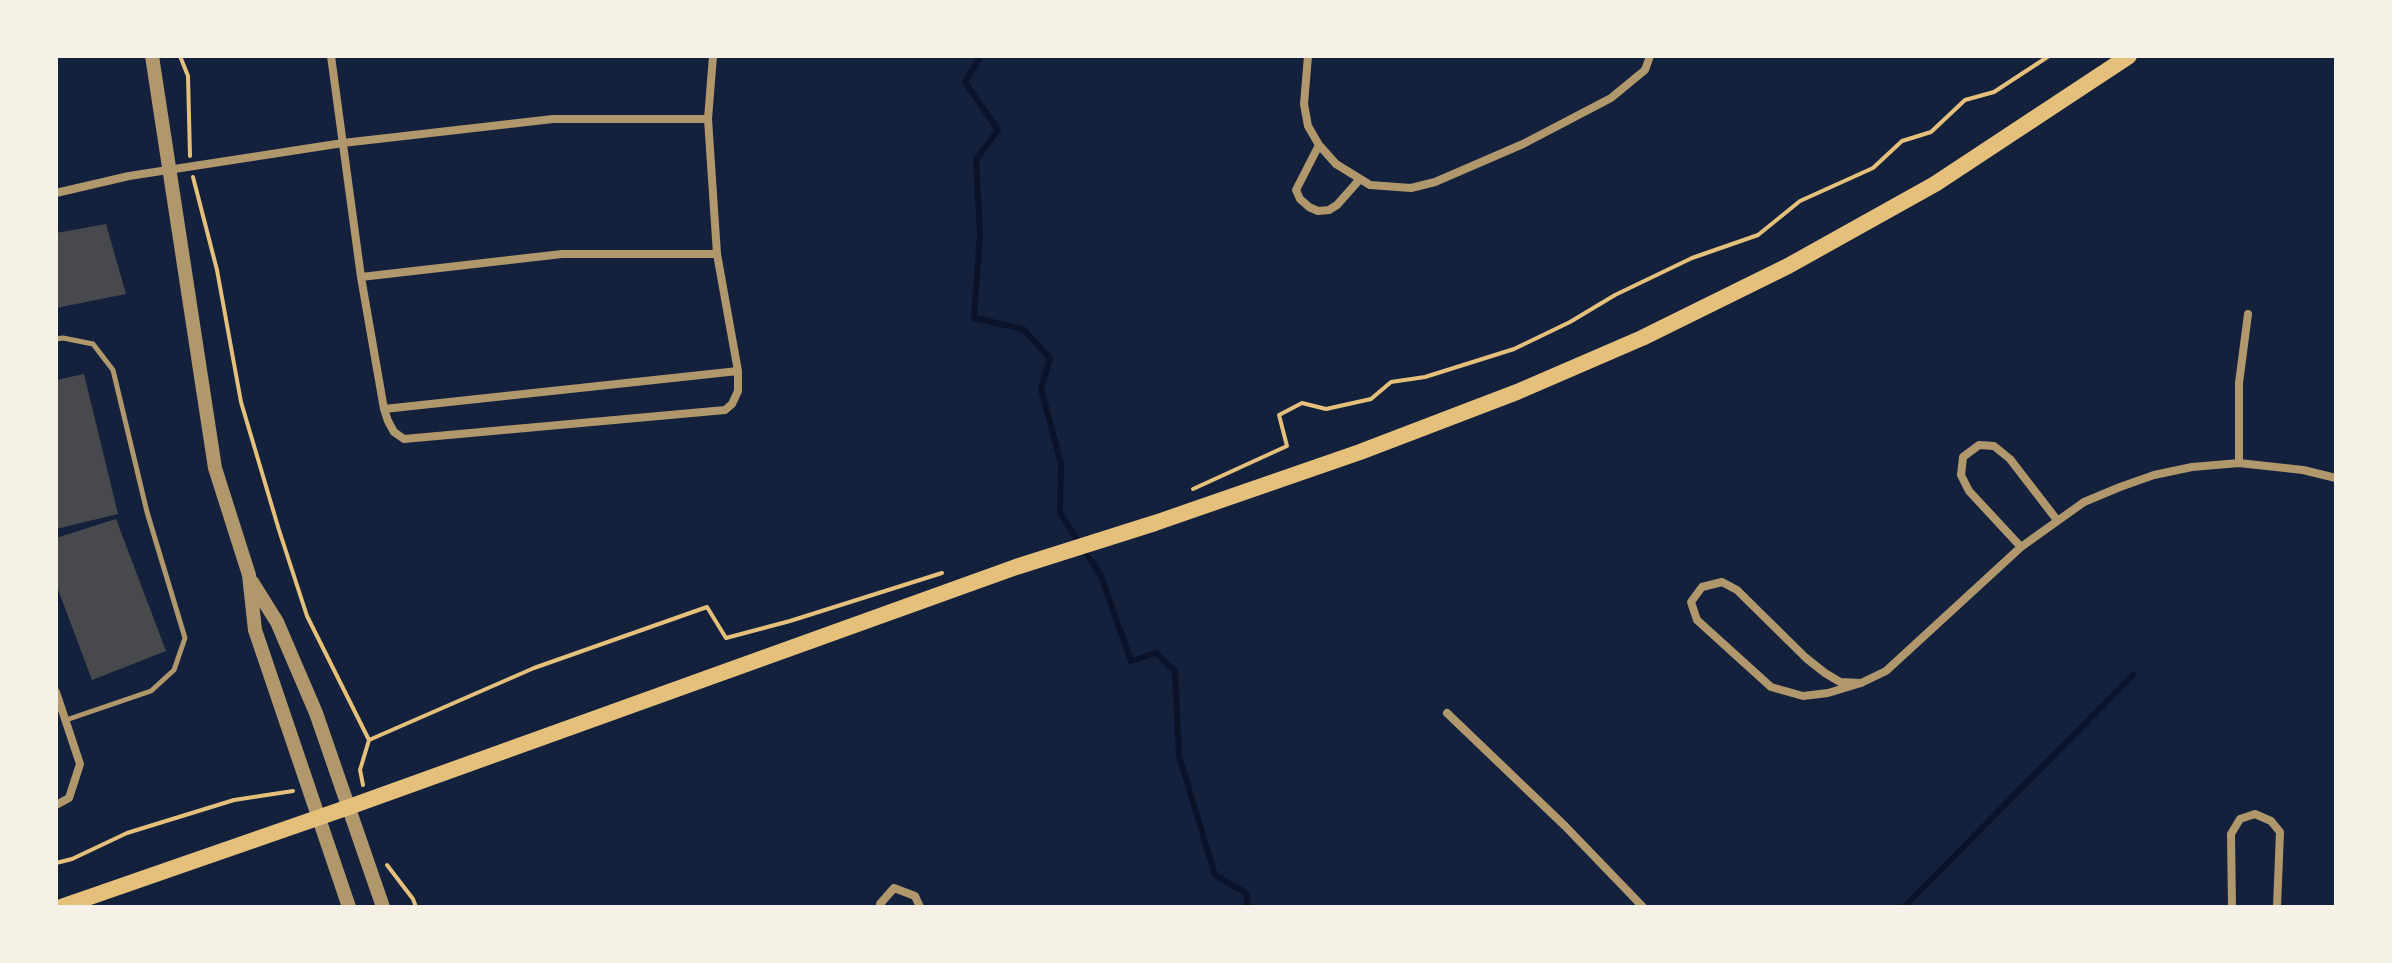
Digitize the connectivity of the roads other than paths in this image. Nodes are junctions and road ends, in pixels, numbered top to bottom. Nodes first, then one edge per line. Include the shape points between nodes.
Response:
1 (152, 56) edge
2 (331, 56) edge
3 (713, 56) edge
4 (1308, 56) edge
5 (1650, 56) edge
6 (2129, 56) edge
7 (708, 119) junction
8 (343, 143) junction
9 (1319, 145) junction
10 (169, 171) junction
11 (1360, 179) junction
12 (56, 193) edge
13 (717, 254) junction
14 (361, 277) junction
15 (2248, 314) dead end
16 (56, 339) edge
17 (738, 371) junction
18 (384, 409) junction
19 (2239, 463) junction
20 (2336, 478) edge
21 (2057, 520) junction
22 (2021, 547) junction
23 (249, 575) junction
24 (1861, 683) junction
25 (56, 692) edge
26 (1447, 713) dead end
27 (66, 720) junction
28 (357, 804) junction
29 (56, 805) edge
30 (318, 818) junction
31 (61, 907) edge
32 (349, 907) edge
33 (383, 907) edge
34 (880, 907) edge
35 (920, 907) edge
36 (1643, 907) edge
37 (2232, 907) edge
38 (2277, 907) edge

1 - 10 street
2 - 8 street
3 - 7 street
4 - 9 street via 1304,104
5 - 11 street via 1645,70 1611,98 1435,182 1411,188 1370,185
6 - 28 main road via 1935,184 1788,266 1517,392
7 - 8 street via 553,119
7 - 13 street
8 - 10 street
8 - 14 street
9 - 11 street
9 - 11 street via 1296,190 1309,207 1329,210
10 - 12 street
10 - 23 street via 208,436
13 - 14 street via 562,254
13 - 17 street
14 - 18 street
15 - 19 street via 2239,383
16 - 27 lane via 93,344 113,370 147,512 185,638 174,670 151,691
17 - 18 street
17 - 18 street via 738,391 725,410 404,439 394,432
19 - 20 street
19 - 21 street via 2154,475 2084,502
21 - 22 street
21 - 22 street via 1994,446 1979,445 1963,457 1961,475 1969,491
22 - 24 street via 1886,671
23 - 28 street via 277,622 338,776
23 - 30 street via 255,630
24 - 24 street via 1840,682 1825,673 1722,582 1702,587 1691,602 1697,620 1771,687 1803,696
25 - 27 street
26 - 36 street
27 - 29 street via 80,764 69,798
28 - 30 main road
28 - 33 street
30 - 31 main road
30 - 32 street
34 - 35 street via 894,888 915,896
37 - 38 street via 2231,834 2240,819 2255,814 2280,832

